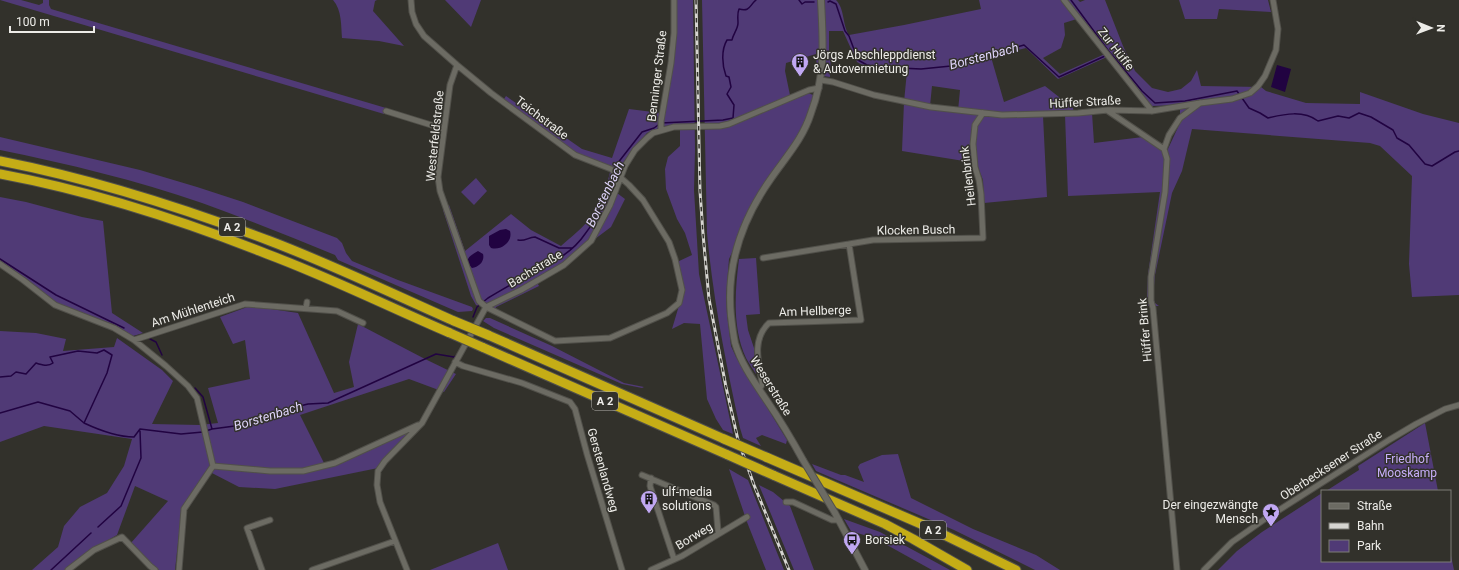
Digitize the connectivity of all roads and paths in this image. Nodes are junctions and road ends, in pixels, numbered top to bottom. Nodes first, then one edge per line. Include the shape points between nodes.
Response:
1 (411, 0) edge
2 (674, 0) edge
3 (821, 0) edge
4 (1064, 0) edge
5 (1273, 0) edge
6 (458, 65) junction
7 (821, 80) junction
8 (819, 88) junction
9 (1200, 103) junction
10 (1108, 110) junction
11 (386, 111) dead end
12 (1152, 111) junction
13 (983, 113) junction
14 (661, 126) junction
15 (444, 129) junction
16 (1164, 149) junction
17 (0, 161) edge
18 (0, 174) edge
19 (619, 175) junction
20 (983, 238) joint
21 (849, 244) junction
22 (763, 258) dead end
23 (0, 264) edge
24 (307, 302) dead end
25 (486, 307) junction
26 (306, 308) junction
27 (363, 323) dead end
28 (134, 340) junction
29 (456, 362) junction
30 (759, 389) junction
31 (1459, 406) edge
32 (422, 423) junction
33 (213, 466) junction
34 (642, 474) dead end
35 (651, 478) junction
36 (786, 502) dead end
37 (747, 517) dead end
38 (270, 520) dead end
39 (838, 520) junction
40 (719, 533) junction
41 (395, 541) junction
42 (674, 560) junction
43 (1206, 569) edge
44 (68, 570) edge
45 (155, 570) edge
46 (179, 570) edge
47 (262, 570) edge
48 (312, 570) edge
49 (407, 570) edge
50 (622, 570) edge
51 (651, 570) edge
52 (865, 570) edge
53 (967, 570) edge
54 (1016, 570) edge
55 (1177, 570) edge

1 - 6 street via 416,24 424,36
2 - 14 street, Benninger Straße via 671,63
3 - 7 street, Weserstraße
4 - 12 street, Zur Hüffe
5 - 9 street, Hüffer Straße via 1278,29 1276,50 1265,76 1250,93 1232,99
6 - 15 street, Westerfeldstraße via 450,85
6 - 19 street, Teichstraße via 491,93 575,155 611,169
7 - 8 street, Weserstraße
7 - 13 street, Hüffer Straße via 931,107
8 - 14 street, Bachstraße via 803,92 729,124
8 - 30 street, Weserstraße via 803,132 745,222 734,257 729,295 733,333 739,354
9 - 12 street, Hüffer Straße
9 - 16 street via 1180,118
10 - 12 street, Hüffer Straße
10 - 13 street, Hüffer Straße via 1002,115
10 - 16 street
11 - 15 street
13 - 20 street, Heilenbrink via 975,125 973,144 981,194
14 - 19 street, Bachstraße via 641,144
15 - 25 street, Westerfeldstraße via 438,177 440,191 479,301
16 - 55 street, Hüffer Brink via 1167,159 1165,192 1152,277 1151,301
17 - 54 highway, A 2, bridge via 92,182 166,204 272,242 934,530
18 - 53 highway, A 2, bridge via 163,217 223,237 312,273 885,524
19 - 25 street, Bachstraße via 610,204 591,241 564,265
19 - 25 street, Westerfeldstraße via 643,200 669,242 682,290 679,303 667,313 610,338 555,341
20 - 21 street, Klocken Busch via 873,240
21 - 22 street, Klocken Busch
21 - 30 street, Am Hellberge via 861,320 769,323 758,340 757,351 762,382
23 - 28 street via 54,305 114,328
24 - 26 street
25 - 29 street
26 - 27 street, Am Mühlenteich via 337,311
26 - 28 street, Am Mühlenteich via 245,304
28 - 33 street via 166,366 197,398
29 - 32 street
29 - 50 street, Gerstenlandweg via 522,383 570,402 575,409
30 - 39 street, Weserstraße, bridge via 789,434
31 - 43 street, Oberbecksener Straße via 1445,409 1389,440 1265,519 1232,542
32 - 33 street via 335,463 303,471
32 - 41 street via 378,471 380,502
33 - 46 street via 184,509
34 - 35 street
35 - 40 street via 714,505
35 - 42 street via 650,486
36 - 39 street via 794,502 832,520
37 - 40 street, Borweg
38 - 47 street via 247,528
39 - 52 street, Weserstraße
40 - 42 street, Borweg
41 - 48 street
41 - 49 street
42 - 51 street, Borweg
44 - 45 street via 94,550 122,537

